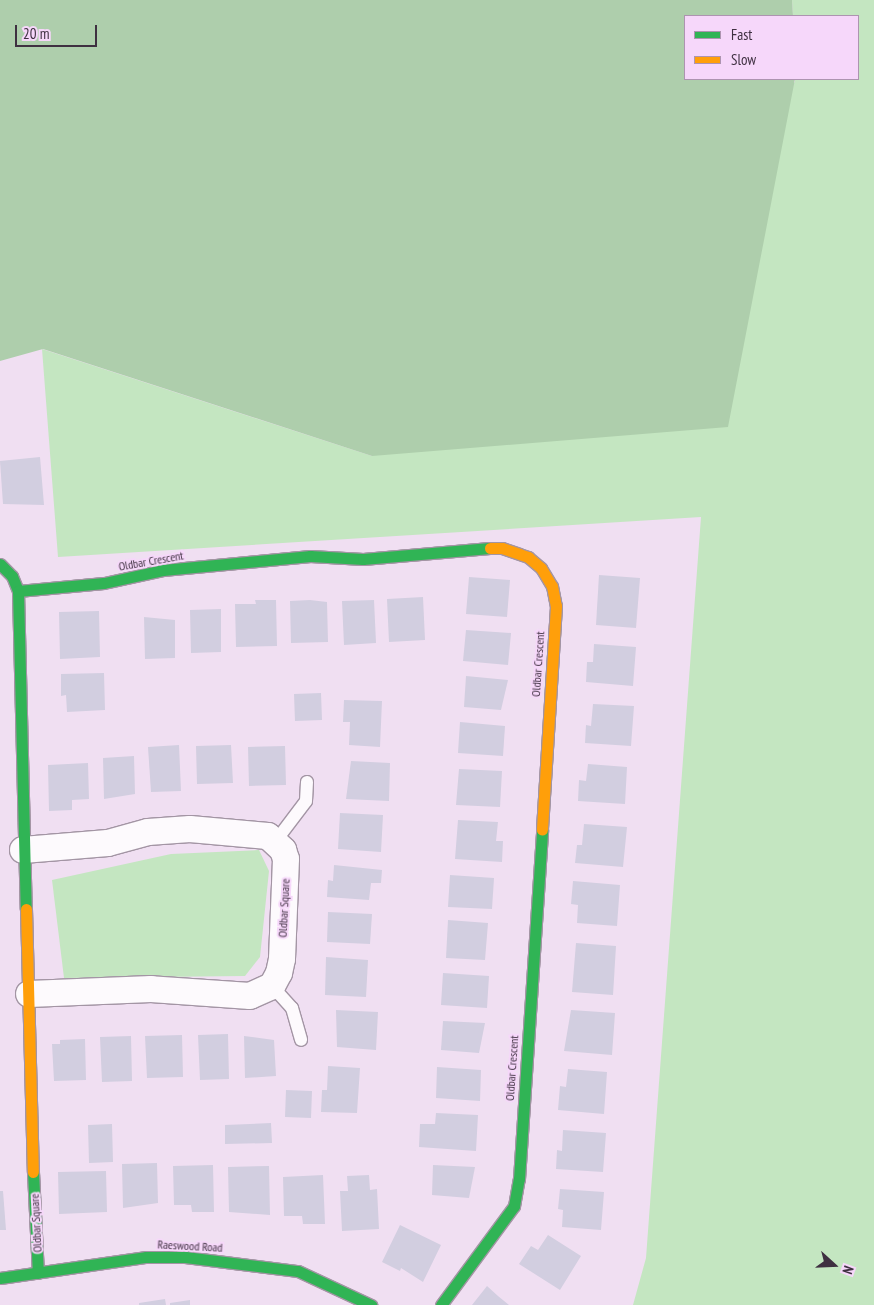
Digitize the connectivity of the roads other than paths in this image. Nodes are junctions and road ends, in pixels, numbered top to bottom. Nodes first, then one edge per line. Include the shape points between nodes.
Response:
1 (0, 564) edge
2 (18, 592) junction
3 (307, 782) dead end
4 (275, 842) junction
5 (24, 850) junction
6 (272, 986) junction
7 (29, 994) junction
8 (301, 1040) dead end
9 (38, 1273) junction
10 (0, 1278) edge
11 (371, 1305) edge
12 (441, 1305) edge

1 - 2 street via 12,576
2 - 5 street, Oldbar Square
2 - 12 street, Oldbar Crescent via 104,584 163,570 310,556 363,559 480,548 502,548 528,557 552,586 556,606 519,1179 514,1206 504,1223
3 - 4 lane via 306,801
4 - 5 street via 256,833 190,829 148,832 108,843
4 - 6 street, Oldbar Square via 286,859 282,959
5 - 7 street, Oldbar Square
6 - 7 street via 250,996 151,989
6 - 8 lane via 292,1008
7 - 9 street, Oldbar Square
9 - 10 street, Raeswood Road
9 - 11 street, Raeswood Road via 146,1258 185,1257 298,1271

